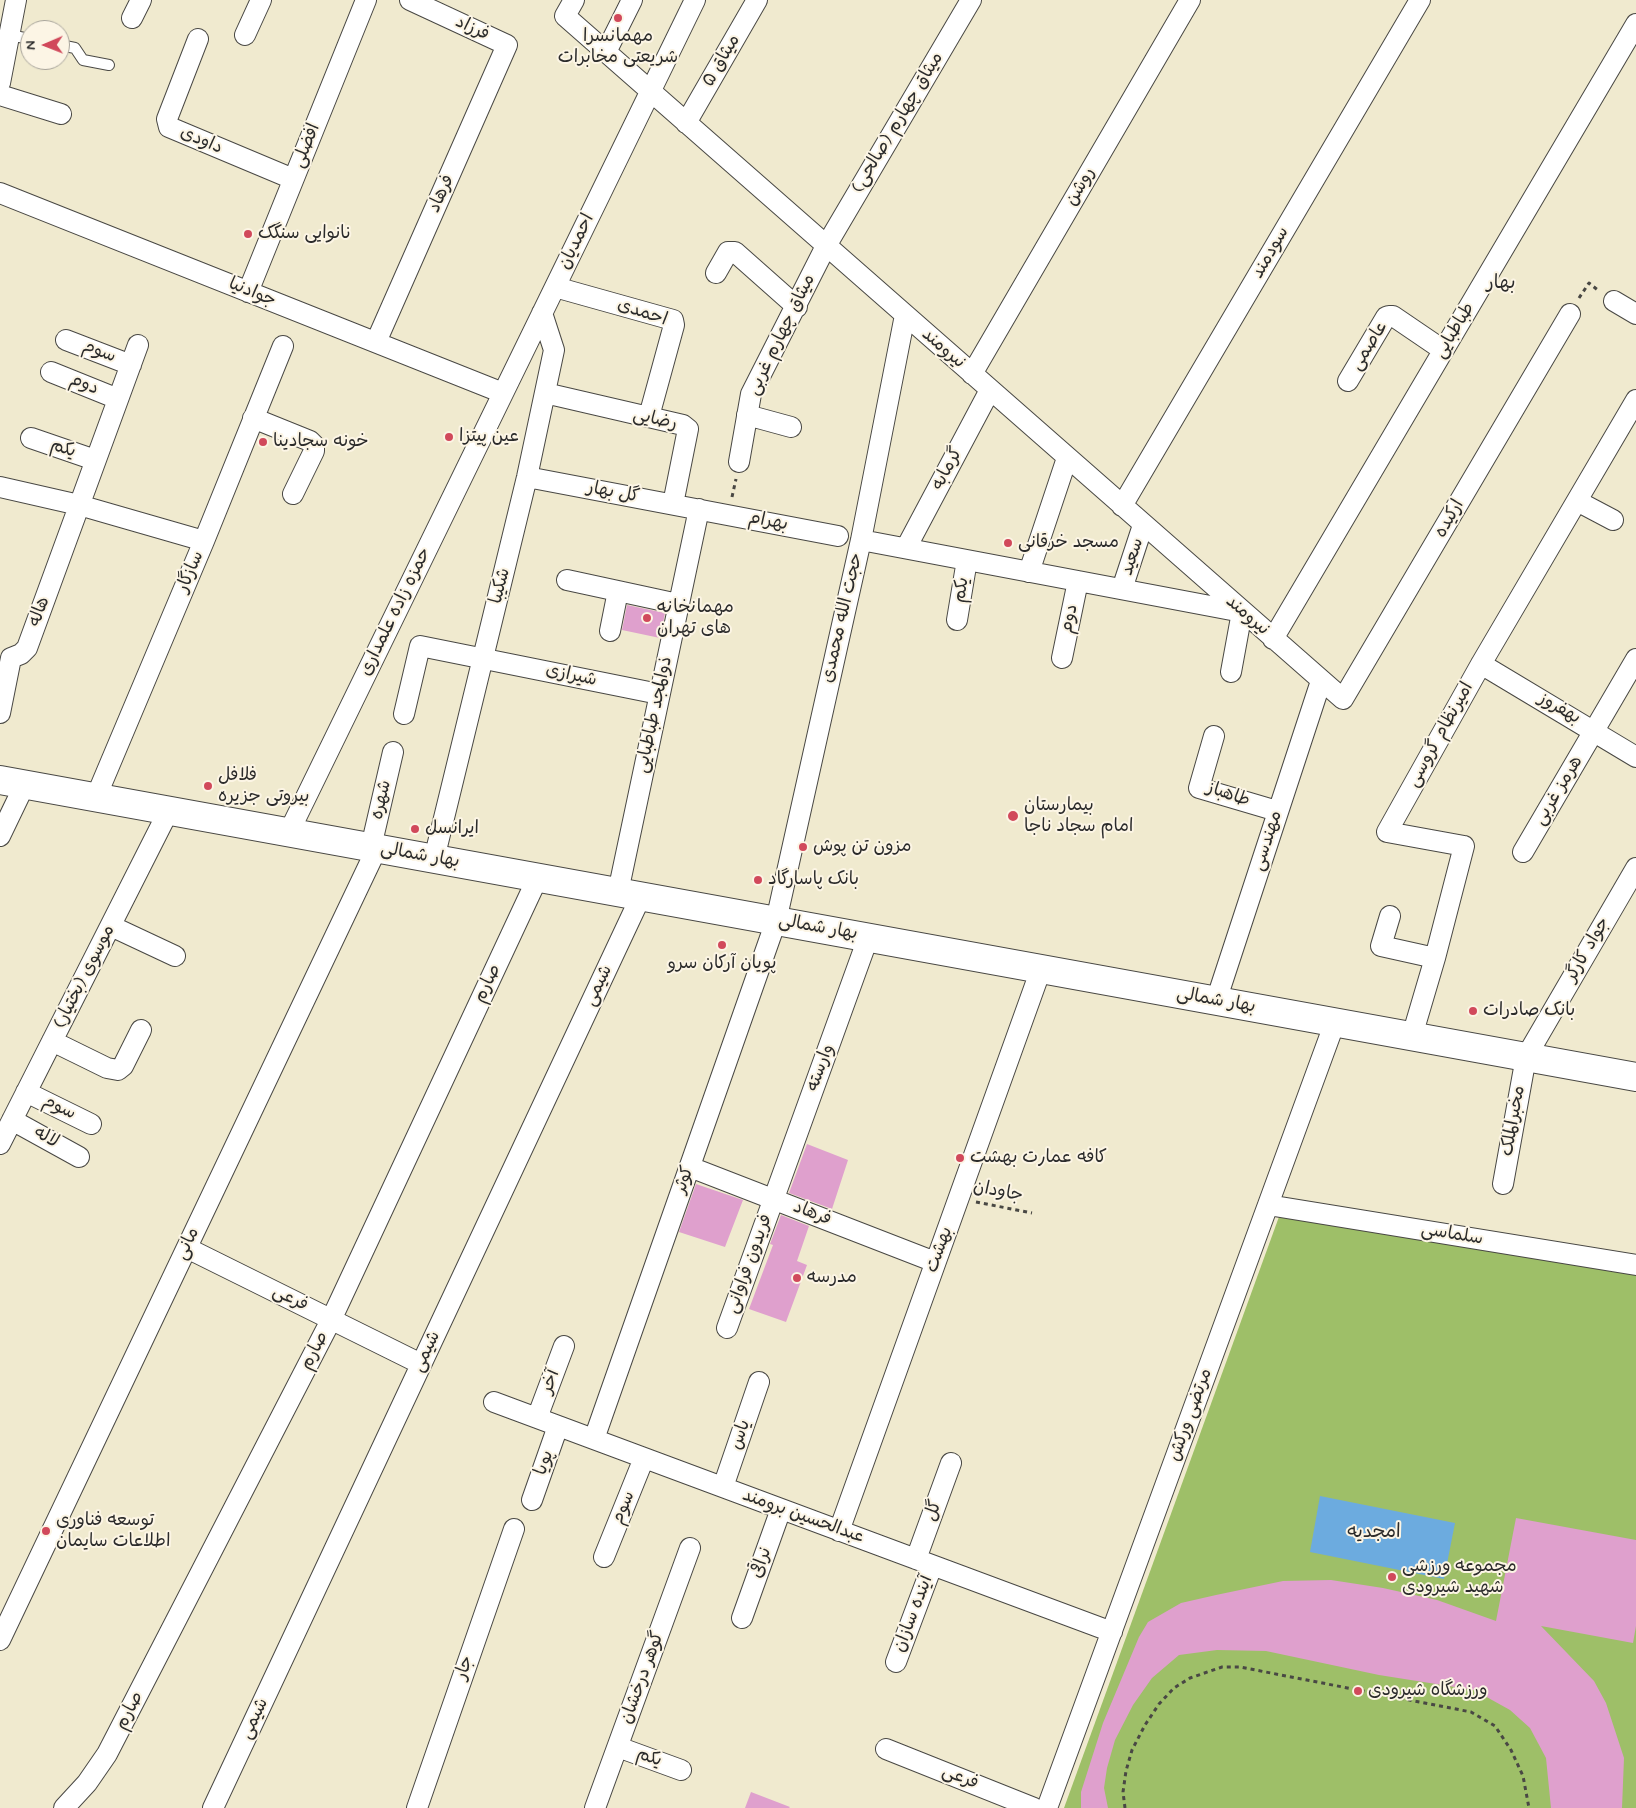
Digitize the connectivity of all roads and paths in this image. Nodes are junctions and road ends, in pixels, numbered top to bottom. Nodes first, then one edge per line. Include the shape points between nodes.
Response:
1 (16, 0) edge
2 (141, 0) edge
3 (261, 0) edge
4 (366, 0) edge
5 (632, 0) edge
6 (695, 0) edge
7 (757, 0) edge
8 (971, 0) edge
9 (1190, 0) edge
10 (1420, 0) edge
11 (417, 2) edge
12 (569, 8) edge
13 (132, 18) dead end
14 (1636, 24) edge
15 (9, 35) junction
16 (245, 35) dead end
17 (20, 37) edge
18 (198, 39) dead end
19 (507, 45) joint
20 (70, 47) edge
21 (606, 52) junction
22 (109, 65) dead end
23 (1, 69) edge
24 (650, 91) junction
25 (0, 95) edge
26 (61, 114) dead end
27 (686, 123) junction
28 (294, 179) junction
29 (0, 193) edge
30 (826, 246) junction
31 (716, 273) dead end
32 (555, 287) junction
33 (248, 292) junction
34 (1614, 301) dead end
35 (797, 307) junction
36 (542, 313) junction
37 (1570, 314) dead end
38 (1636, 314) edge
39 (904, 315) junction
40 (66, 340) dead end
41 (376, 342) junction
42 (138, 345) dead end
43 (283, 346) dead end
44 (1443, 350) junction
45 (130, 365) junction
46 (51, 372) dead end
47 (972, 374) junction
48 (1348, 381) dead end
49 (990, 390) junction
50 (503, 393) junction
51 (545, 393) junction
52 (118, 399) junction
53 (1636, 400) edge
54 (651, 408) dead end
55 (747, 415) junction
56 (253, 418) junction
57 (791, 426) dead end
58 (31, 438) dead end
59 (1067, 458) junction
60 (95, 460) junction
61 (739, 462) joint
62 (527, 477) junction
63 (0, 487) edge
64 (292, 494) dead end
65 (1577, 501) junction
66 (673, 504) junction
67 (79, 505) junction
68 (1122, 506) junction
69 (699, 509) junction
70 (728, 515) junction
71 (1613, 520) dead end
72 (1143, 525) junction
73 (838, 536) dead end
74 (861, 540) junction
75 (204, 541) junction
76 (906, 548) junction
77 (967, 560) junction
78 (1029, 572) junction
79 (567, 580) dead end
80 (1078, 581) junction
81 (1122, 589) junction
82 (618, 591) junction
83 (678, 604) junction
84 (1242, 612) junction
85 (957, 620) dead end
86 (610, 631) dead end
87 (1273, 639) junction
88 (483, 658) junction
89 (1062, 658) dead end
90 (1636, 659) edge
91 (1481, 664) junction
92 (1231, 672) dead end
93 (1321, 681) junction
94 (659, 694) junction
95 (0, 713) edge
96 (404, 714) dead end
97 (1596, 731) junction
98 (1214, 736) dead end
99 (393, 752) dead end
100 (1636, 756) edge
101 (13, 782) edge
102 (96, 797) junction
103 (169, 810) junction
104 (1277, 811) junction
105 (289, 832) junction
106 (0, 836) edge
107 (374, 848) junction
108 (1523, 852) dead end
109 (434, 858) junction
110 (1636, 868) edge
111 (538, 877) junction
112 (629, 894) junction
113 (1390, 916) dead end
114 (776, 921) junction
115 (111, 926) junction
116 (868, 938) junction
117 (175, 956) dead end
118 (1435, 958) junction
119 (1041, 969) junction
120 (1216, 1001) junction
121 (1335, 1022) junction
122 (141, 1030) dead end
123 (1412, 1036) junction
124 (52, 1041) junction
125 (1526, 1057) junction
126 (1636, 1077) edge
127 (26, 1092) junction
128 (12, 1120) junction
129 (92, 1124) dead end
130 (0, 1144) edge
131 (79, 1157) dead end
132 (690, 1167) junction
133 (1503, 1184) dead end
134 (773, 1199) junction
135 (958, 1199) junction
136 (1268, 1205) junction
137 (1032, 1213) dead end
138 (187, 1248) junction
139 (935, 1262) junction
140 (1636, 1265) edge
141 (331, 1320) junction
142 (727, 1328) dead end
143 (564, 1346) dead end
144 (421, 1364) junction
145 (759, 1382) dead end
146 (494, 1402) dead end
147 (537, 1418) junction
148 (558, 1426) junction
149 (594, 1439) junction
150 (644, 1458) junction
151 (951, 1464) dead end
152 (723, 1487) junction
153 (532, 1500) dead end
154 (781, 1509) junction
155 (514, 1529) dead end
156 (838, 1531) junction
157 (690, 1548) dead end
158 (604, 1557) dead end
159 (924, 1562) junction
160 (742, 1618) dead end
161 (1112, 1632) junction
162 (0, 1640) edge
163 (896, 1662) dead end
164 (618, 1747) junction
165 (886, 1749) dead end
166 (681, 1770) dead end
167 (64, 1808) edge
168 (213, 1808) edge
169 (417, 1808) edge
170 (595, 1808) edge
171 (1034, 1808) edge
172 (1047, 1808) edge
173 (1125, 1808) edge
174 (1529, 1808) edge

1 - 15 street
2 - 13 street
3 - 16 street
4 - 28 street, افضلی
5 - 21 street
6 - 24 street, احمدیان
7 - 27 street, میثاق ۵
8 - 30 street, میثاق چهارم (صالحی)
9 - 47 street, روشن
10 - 68 street, سودمند
11 - 19 street, فرزاد
12 - 21 street, نیرومند
14 - 44 street, طباطبایی
15 - 17 lane
15 - 23 street
18 - 28 street, داودی via 167,119 169,127
19 - 41 street, فرهاد
20 - 22 lane via 76,48 83,60
21 - 24 street, نیرومند
24 - 27 street, نیرومند
24 - 32 street, احمدیان
25 - 26 street
27 - 30 street, نیرومند
28 - 33 street, افضلی
29 - 33 street, جوادنیا
30 - 35 street, میثاق چهارم غربی
30 - 39 street, نیرومند
31 - 35 street via 728,252 735,252
32 - 36 street, احمدیان
32 - 54 street, احمدی via 673,320
33 - 41 street, جوادنیا
34 - 38 street
35 - 55 street, میثاق چهارم غربی via 751,394
36 - 50 street, احمدیان
36 - 51 street, شکیبا via 554,350
37 - 93 street, ارکیده via 1348,693 1343,699
39 - 47 street, نیرومند
39 - 74 street, حجت الله محمدی
40 - 45 street, سوم
41 - 50 street, جوادنیا
42 - 45 street, هاله
43 - 56 street, سازگار
44 - 48 street, عاصمی via 1389,316
44 - 87 street, طباطبایی
45 - 52 street, هاله
46 - 52 street, دوم
47 - 49 street, نیرومند
49 - 59 street, نیرومند
49 - 76 street, گرمابه
50 - 105 street, حمزه زاده علمداری
51 - 62 street, شکیبا
51 - 66 street, رضایی via 683,425 688,429
52 - 60 street, هاله
53 - 65 street, امیرنظام گروسی
55 - 57 street
55 - 61 street, میثاق چهارم غربی
56 - 64 street via 314,445
56 - 75 street, سازگار
58 - 60 street, یکم
59 - 68 street, نیرومند
59 - 78 street
60 - 67 street, هاله
61 - 70 path
62 - 66 street, گل بهار
62 - 88 street, شکیبا
63 - 67 street
65 - 71 street
65 - 91 street, امیرنظام گروسی
66 - 69 street, گل بهار
67 - 75 street
67 - 95 street, هاله via 27,648 11,658
68 - 72 street, نیرومند
69 - 70 street, بهرام
69 - 83 street, ذوالمجد طباطبایی
70 - 73 street, بهرام
72 - 81 street, سعید
72 - 84 street, نیرومند
74 - 76 street
74 - 114 street, حجت الله محمدی
75 - 102 street, سازگار
76 - 77 street
77 - 78 street
77 - 85 street, یکم
78 - 80 street
79 - 82 street
80 - 81 street
80 - 89 street, دوم
81 - 84 street
82 - 83 street
82 - 86 street
83 - 94 street, ذوالمجد طباطبایی
84 - 87 street, نیرومند
84 - 92 street
87 - 93 street, نیرومند
88 - 94 street, شیرازی
88 - 96 street, شیرازی via 420,646
88 - 109 street, شکیبا
90 - 97 street, هرمز غربی
91 - 97 street, بهفروز
91 - 118 street, امیرنظام گروسی via 1387,832 1464,846
93 - 104 street, مهندسی
94 - 112 street, ذوالمجد طباطبایی
97 - 100 street, بهفروز
97 - 108 street, هرمز غربی
98 - 104 street, طاهباز via 1200,788
99 - 107 street, شهره
101 - 102 main road, بهار شمالی
101 - 106 street
102 - 103 main road, بهار شمالی
103 - 105 main road, بهار شمالی
103 - 115 street, موسوی (بختیار)
104 - 120 street, مهندسی
105 - 107 main road, بهار شمالی
107 - 109 main road, بهار شمالی
107 - 138 street, مانی
109 - 111 main road, بهار شمالی
110 - 125 street, جواد کارگر
111 - 112 main road, بهار شمالی
111 - 141 street, صارم
112 - 114 main road, بهار شمالی
112 - 144 street, شیمی
113 - 118 street via 1381,946
114 - 116 main road, بهار شمالی
114 - 132 street, کوثر
115 - 117 street
115 - 124 street, موسوی (بختیار)
116 - 119 main road, بهار شمالی
116 - 134 street, وارسته
118 - 123 street, امیرنظام گروسی
119 - 120 main road, بهار شمالی
119 - 135 street, بهشت
120 - 121 main road, بهار شمالی
121 - 123 main road, بهار شمالی
121 - 136 street, مرتضی ورکش
122 - 124 street via 118,1070 107,1068
123 - 125 main road, بهار شمالی
124 - 127 street, موسوی (بختیار)
125 - 126 main road, بهار شمالی
125 - 133 street, مخبرالملک
127 - 128 street, موسوی (بختیار)
127 - 129 street, سوم
128 - 130 street, موسوی (بختیار)
128 - 131 street, لاله
132 - 134 street, فرهاد
132 - 149 street, کوثر
134 - 139 street, فرهاد
134 - 142 street, فریدون فراوانی
135 - 137 path, جاودان
135 - 139 street, بهشت
136 - 140 street, سلماسی
136 - 161 street, مرتضی ورکش
138 - 141 street, فرعی
138 - 162 street, مانی
139 - 156 street, بهشت
141 - 144 street, فرعی
141 - 167 street, صارم via 107,1754
143 - 147 street, آخر
144 - 168 street, شیمی
145 - 152 street, یاس
146 - 147 street, عبدالحسین برومند
147 - 148 street, عبدالحسین برومند
148 - 149 street, عبدالحسین برومند
148 - 153 street, پویا
149 - 150 street, عبدالحسین برومند
150 - 152 street, عبدالحسین برومند
150 - 158 street, سوم
151 - 159 street, گل
152 - 154 street, عبدالحسین برومند
154 - 156 street, عبدالحسین برومند
154 - 160 street, نراقی
155 - 169 street, جار
156 - 159 street, عبدالحسین برومند
157 - 164 street, گوهر درخشان
159 - 161 street, عبدالحسین برومند
159 - 163 street, آینده سازان
161 - 172 street, مرتضی ورکش
164 - 166 street, یکم
164 - 170 street, گوهر درخشان
165 - 171 street, فرعی
173 - 174 path via 1125,1778 1132,1750 1159,1704 1174,1688 1190,1678 1222,1667 1240,1667 1470,1712 1495,1726 1511,1750 1523,1776

